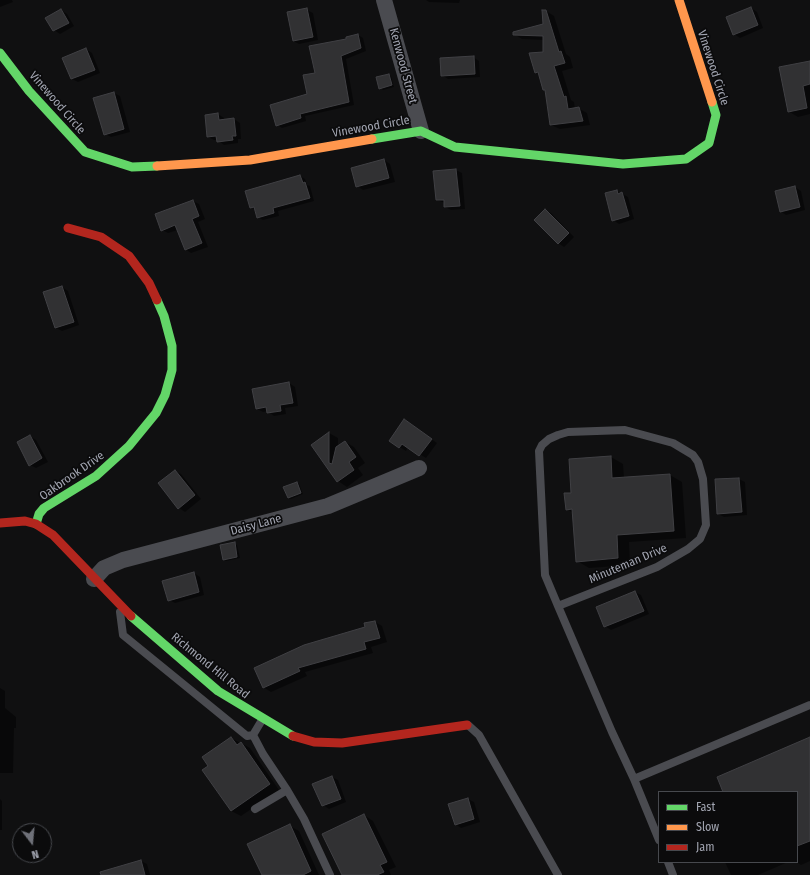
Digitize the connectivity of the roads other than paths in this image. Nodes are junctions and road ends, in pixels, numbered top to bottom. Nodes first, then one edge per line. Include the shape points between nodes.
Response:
1 (384, 0) edge
2 (679, 0) edge
3 (1, 56) edge
4 (421, 131) junction
5 (68, 228) dead end
6 (419, 468) dead end
7 (0, 523) edge
8 (36, 524) junction
9 (94, 579) junction
10 (119, 605) junction
11 (558, 606) junction
12 (810, 705) edge
13 (262, 720) junction
14 (467, 725) joint
15 (253, 735) junction
16 (634, 779) junction
17 (287, 790) junction
18 (255, 809) dead end
19 (658, 838) edge
20 (668, 863) edge
21 (330, 875) edge
22 (558, 875) edge
23 (674, 875) edge

1 - 4 street, Kenwood Street
2 - 4 street, Vinewood Circle via 716,116 709,143 686,159 623,164 455,147
3 - 4 street, Vinewood Circle via 33,96 85,152 132,167 250,160
5 - 8 street, Oakbrook Drive via 101,237 128,256 140,269 164,316 172,346 172,370 165,395 156,413 129,446 96,476 44,508
6 - 9 street, Daisy Lane via 328,506 123,560 104,568
7 - 8 street, Richmond Hill Road via 15,520
8 - 9 street, Richmond Hill Road via 53,535
9 - 10 street, Richmond Hill Road
10 - 13 street, Richmond Hill Road via 218,691
10 - 15 lane via 123,635 247,736
11 - 11 lane, Minuteman Drive via 545,575 539,465 539,451 549,438 568,432 625,430 654,437 684,449 698,462 704,479 706,525 700,539 657,567
11 - 16 lane, Minuteman Drive
12 - 16 lane
13 - 14 street, Richmond Hill Road via 288,735 314,742 342,743
13 - 15 lane
14 - 22 lane via 479,735
15 - 17 lane
16 - 19 lane, Minuteman Drive
17 - 18 lane
17 - 21 lane via 304,819
20 - 23 lane

